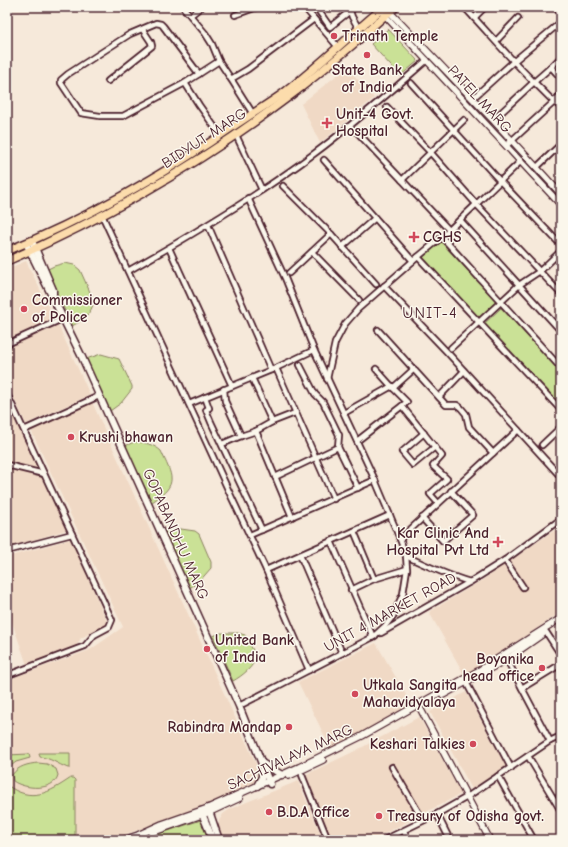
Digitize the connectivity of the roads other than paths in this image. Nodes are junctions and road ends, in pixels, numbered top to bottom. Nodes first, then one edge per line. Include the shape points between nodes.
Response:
1 (183, 7) edge
2 (201, 7) edge
3 (257, 7) edge
4 (304, 7) edge
5 (316, 7) edge
6 (355, 7) edge
7 (464, 7) edge
8 (485, 7) edge
9 (555, 7) edge
10 (387, 10) edge
11 (350, 11) junction
12 (561, 13) edge
13 (191, 15) junction
14 (235, 15) dead end
15 (474, 18) junction
16 (518, 18) dead end
17 (314, 19) junction
18 (561, 22) edge
19 (360, 29) junction
20 (142, 30) junction
21 (496, 41) junction
22 (338, 47) junction
23 (561, 57) edge
24 (426, 60) junction
25 (219, 62) junction
26 (513, 62) junction
27 (551, 66) junction
28 (199, 74) junction
29 (561, 78) edge
30 (231, 79) junction
31 (108, 81) dead end
32 (534, 82) junction
33 (185, 83) junction
34 (411, 83) dead end
35 (561, 94) edge
36 (472, 98) junction
37 (554, 102) junction
38 (387, 107) dead end
39 (561, 107) edge
40 (253, 114) junction
41 (464, 120) dead end
42 (493, 120) junction
43 (454, 128) junction
44 (357, 132) dead end
45 (236, 135) junction
46 (221, 136) junction
47 (512, 141) junction
48 (561, 144) edge
49 (507, 145) junction
50 (431, 153) junction
51 (324, 160) dead end
52 (521, 161) junction
53 (537, 167) junction
54 (148, 180) junction
55 (402, 180) junction
56 (500, 181) junction
57 (283, 186) dead end
58 (152, 188) junction
59 (262, 190) junction
60 (560, 191) edge
61 (248, 198) junction
62 (477, 205) junction
63 (561, 205) edge
64 (102, 215) junction
65 (374, 219) junction
66 (460, 220) junction
67 (208, 225) junction
68 (449, 230) junction
69 (331, 234) junction
70 (442, 237) junction
71 (29, 242) junction
72 (561, 245) edge
73 (342, 247) junction
74 (169, 248) junction
75 (32, 250) junction
76 (561, 250) edge
77 (7, 251) edge
78 (312, 252) junction
79 (418, 257) junction
80 (7, 261) edge
81 (413, 261) junction
82 (128, 271) junction
83 (540, 271) junction
84 (289, 273) dead end
85 (376, 284) dead end
86 (519, 285) junction
87 (384, 286) junction
88 (561, 294) edge
89 (359, 300) dead end
90 (501, 302) junction
91 (64, 318) junction
92 (479, 322) junction
93 (378, 330) dead end
94 (561, 331) edge
95 (7, 344) edge
96 (451, 348) dead end
97 (314, 350) junction
98 (300, 365) dead end
99 (561, 368) edge
100 (273, 369) junction
101 (376, 369) dead end
102 (414, 369) junction
103 (464, 371) junction
104 (252, 378) junction
105 (327, 379) junction
106 (232, 386) junction
107 (392, 387) junction
108 (224, 389) junction
109 (7, 394) edge
110 (99, 396) junction
111 (439, 396) junction
112 (205, 397) junction
113 (189, 404) junction
114 (402, 406) junction
115 (561, 410) edge
116 (295, 413) junction
117 (344, 413) junction
118 (272, 422) junction
119 (561, 427) edge
120 (24, 430) junction
121 (518, 430) junction
122 (256, 431) junction
123 (424, 433) junction
124 (241, 436) junction
125 (357, 441) junction
126 (222, 444) junction
127 (542, 445) dead end
128 (338, 447) junction
129 (435, 447) junction
130 (493, 453) junction
131 (316, 458) junction
132 (7, 465) edge
133 (44, 474) junction
134 (275, 477) junction
135 (561, 477) edge
136 (375, 480) junction
137 (358, 488) junction
138 (451, 491) junction
139 (334, 499) junction
140 (438, 503) junction
141 (390, 515) junction
142 (292, 517) junction
143 (422, 518) junction
144 (561, 519) edge
145 (262, 530) junction
146 (354, 531) junction
147 (72, 534) junction
148 (250, 535) junction
149 (400, 539) junction
150 (331, 541) junction
151 (7, 551) edge
152 (300, 555) junction
153 (406, 556) junction
154 (505, 560) junction
155 (407, 569) junction
156 (266, 570) junction
157 (374, 579) junction
158 (470, 582) junction
159 (523, 587) dead end
160 (352, 590) junction
161 (561, 618) edge
162 (561, 622) edge
163 (546, 632) junction
164 (373, 637) junction
165 (342, 653) junction
166 (561, 655) edge
167 (505, 656) junction
168 (561, 664) edge
169 (309, 670) junction
170 (7, 674) edge
171 (466, 682) junction
172 (522, 688) junction
173 (239, 706) junction
174 (420, 708) junction
175 (560, 737) edge
176 (550, 741) junction
177 (528, 756) junction
178 (262, 763) junction
179 (392, 767) dead end
180 (511, 768) junction
181 (282, 775) junction
182 (302, 775) dead end
183 (498, 776) junction
184 (269, 782) junction
185 (257, 786) junction
186 (467, 797) junction
187 (209, 810) junction
188 (561, 811) edge
189 (202, 813) junction
190 (437, 814) junction
191 (423, 820) junction
192 (404, 830) junction
193 (123, 840) edge
194 (130, 840) edge
195 (213, 840) edge
196 (219, 840) edge
197 (328, 840) edge
198 (384, 840) edge
199 (408, 840) edge
200 (450, 840) edge
201 (490, 840) edge
202 (534, 840) edge

1 - 13 street
2 - 13 street
3 - 14 street
4 - 17 street
5 - 11 street via 330,27
6 - 11 street
7 - 15 street
8 - 15 street
9 - 12 street
10 - 19 main road, BIDYUT MARG
10 - 24 street, PATEL MARG
10 - 36 street, PATEL MARG
10 - 45 main road, BIDYUT MARG via 298,90
11 - 19 street
13 - 25 street via 209,39
15 - 21 street
16 - 21 street
17 - 22 street
17 - 30 street
18 - 26 street
19 - 22 main road, BIDYUT MARG
20 - 28 street via 156,23 161,24
20 - 31 street via 152,46
20 - 33 street via 130,34 61,80 78,111 83,114 123,116
21 - 26 street
22 - 40 main road, BIDYUT MARG via 285,92
23 - 27 street
24 - 49 street, PATEL MARG
24 - 59 street via 316,152
25 - 28 street
25 - 30 street
26 - 32 street
26 - 36 street
27 - 29 street
27 - 32 street
28 - 33 street
30 - 40 street
32 - 37 street
32 - 42 street
33 - 46 street
34 - 43 street
35 - 37 street
36 - 42 street, PATEL MARG
37 - 39 street
37 - 47 street
38 - 50 street
40 - 46 main road, BIDYUT MARG
41 - 43 street
42 - 47 street, PATEL MARG
43 - 50 street
43 - 56 street
44 - 55 street
45 - 58 main road, BIDYUT MARG
45 - 59 street
46 - 54 main road, BIDYUT MARG
47 - 49 street
47 - 53 street, PATEL MARG
48 - 53 street
49 - 52 street, PATEL MARG
50 - 55 street
50 - 62 street
51 - 65 street
52 - 56 street
52 - 63 street, PATEL MARG
53 - 60 street, PATEL MARG
54 - 58 main road
54 - 71 main road, BIDYUT MARG via 87,215
55 - 68 street
56 - 62 street
56 - 72 street
57 - 69 street
58 - 64 main road, BIDYUT MARG
59 - 61 street
61 - 67 street
61 - 97 street via 285,278
62 - 66 street
62 - 83 street
64 - 75 main road, BIDYUT MARG
64 - 82 street
65 - 73 street
65 - 81 street
66 - 68 street
66 - 86 street
67 - 74 street
67 - 100 street
68 - 70 street
69 - 73 street
69 - 78 street
70 - 79 street
70 - 90 street
71 - 75 main road, GOPABANDHU MARG
71 - 77 main road, BIDYUT MARG
73 - 85 street
74 - 82 street
74 - 106 street
75 - 80 main road, BIDYUT MARG
75 - 91 main road, GOPABANDHU MARG
76 - 83 street
78 - 84 street
78 - 89 street
79 - 81 street
79 - 92 street
81 - 87 street
82 - 113 street
83 - 86 street
83 - 88 street
86 - 90 street
86 - 94 street
87 - 103 street
87 - 105 street via 345,324 335,343
90 - 92 street
90 - 99 street
91 - 95 street
91 - 110 main road, GOPABANDHU MARG
92 - 96 street
92 - 115 street
93 - 102 street
97 - 100 street
97 - 105 street
98 - 128 street via 336,428 339,435
100 - 104 street
100 - 116 street
101 - 107 street
102 - 107 street
102 - 111 street
103 - 111 street
103 - 121 street
104 - 106 street
104 - 118 street
105 - 117 street
106 - 108 street
107 - 114 street via 406,402
107 - 117 street
108 - 112 street
108 - 124 street via 225,401
109 - 120 street
110 - 120 street
110 - 173 main road, GOPABANDHU MARG
111 - 130 street via 446,405 457,405 464,411 469,427
112 - 113 street
112 - 126 street via 209,408 206,410
113 - 148 street
114 - 123 street
114 - 125 street
116 - 118 street
116 - 131 street
117 - 125 street
118 - 122 street
119 - 127 street
120 - 133 street
121 - 130 street
121 - 135 street
122 - 124 street
122 - 134 street
123 - 129 street
123 - 129 street via 402,452 413,465
124 - 126 street
125 - 136 street
126 - 145 street
128 - 131 street
128 - 137 street
129 - 140 street via 442,456 433,466 447,479 430,494
130 - 138 street
131 - 134 street
131 - 139 street
132 - 133 street
133 - 147 street
134 - 142 street
136 - 137 street
136 - 141 street
137 - 139 street
138 - 140 street
138 - 143 street via 472,515 444,541
139 - 142 street
140 - 143 street
141 - 146 street
141 - 149 street
142 - 145 street
143 - 149 street
144 - 154 street, UNIT 4 MARKET ROAD
145 - 148 street
146 - 150 street
146 - 157 street
147 - 151 street
147 - 170 street via 112,620 109,627 94,635 85,646
148 - 156 street
149 - 153 street
150 - 152 street
150 - 160 street
152 - 156 street
152 - 165 street
153 - 155 street
153 - 158 street via 431,569
154 - 158 street, UNIT 4 MARKET ROAD
154 - 159 street
155 - 157 street
155 - 164 street via 403,594 393,616
156 - 169 street
157 - 160 street
158 - 164 street, UNIT 4 MARKET ROAD
160 - 164 street
161 - 167 street, SACHIVALAYA MARG
162 - 163 street, SACHIVALAYA MARG
163 - 166 street
163 - 167 street, SACHIVALAYA MARG
164 - 165 street, UNIT 4 MARKET ROAD
165 - 169 street, UNIT 4 MARKET ROAD
167 - 171 street, SACHIVALAYA MARG
167 - 172 street
167 - 181 street, SACHIVALAYA MARG via 362,736
168 - 172 street
169 - 173 street, UNIT 4 MARKET ROAD
171 - 174 street, SACHIVALAYA MARG
171 - 180 street
172 - 176 street
173 - 178 main road, GOPABANDHU MARG
174 - 184 street, SACHIVALAYA MARG via 300,771
174 - 186 street
175 - 176 street
176 - 177 street
177 - 180 street
177 - 188 street
178 - 181 main road
178 - 184 main road, GOPABANDHU MARG
178 - 185 main road via 262,777
179 - 191 street
180 - 183 street
181 - 184 street, SACHIVALAYA MARG
182 - 197 street
183 - 186 street
183 - 202 street
184 - 185 street, SACHIVALAYA MARG
184 - 187 street, SACHIVALAYA MARG
185 - 187 street, SACHIVALAYA MARG
186 - 190 street
186 - 201 street
187 - 189 street, SACHIVALAYA MARG
187 - 196 main road
189 - 193 street, SACHIVALAYA MARG via 162,824
189 - 194 street, SACHIVALAYA MARG
189 - 195 main road
190 - 191 street
190 - 200 street
191 - 192 street
192 - 198 street
192 - 199 street

